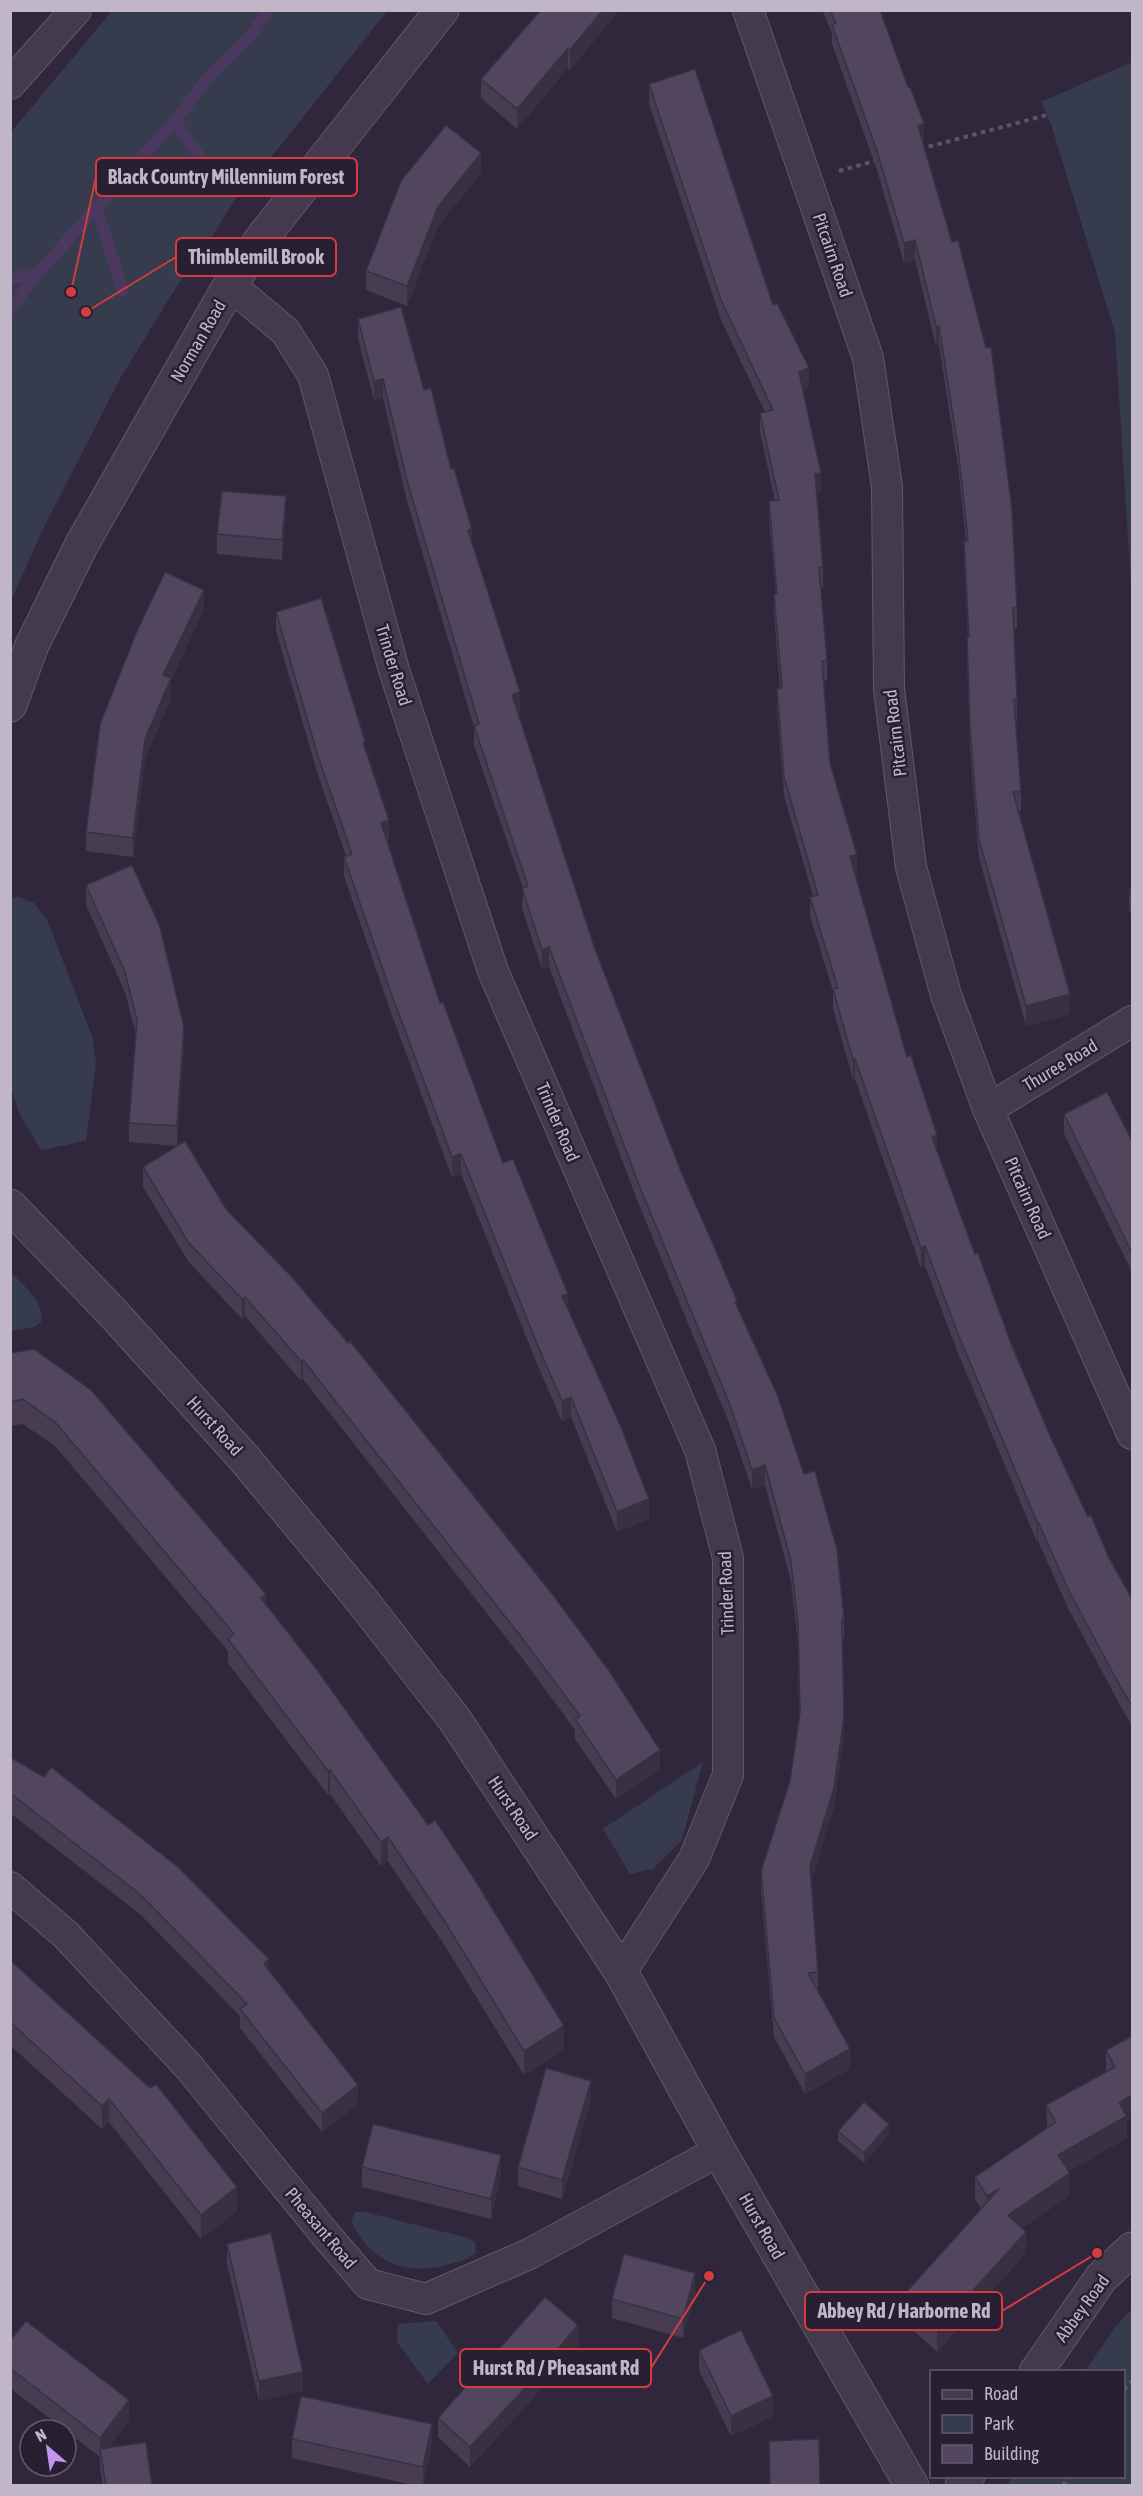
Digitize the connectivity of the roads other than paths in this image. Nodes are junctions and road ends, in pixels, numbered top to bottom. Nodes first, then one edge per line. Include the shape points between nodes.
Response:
1 (76, 10) edge
2 (442, 10) edge
3 (748, 10) edge
4 (10, 84) edge
5 (230, 285) junction
6 (10, 705) edge
7 (1132, 1021) edge
8 (988, 1109) junction
9 (10, 1206) edge
10 (1132, 1434) edge
11 (10, 1887) edge
12 (621, 1971) junction
13 (719, 2151) junction
14 (1132, 2249) edge
15 (1037, 2370) edge
16 (912, 2486) edge

1 - 4 street
2 - 5 street, Norman Road via 262,238
3 - 8 street, Pitcairn Road via 868,358 887,488 889,689 911,867 946,996
5 - 6 street, Norman Road via 82,544 32,645
5 - 12 street, Trinder Road via 285,331 313,375 394,670 493,971 700,1450 728,1558 728,1774 694,1859
7 - 8 street, Thuree Road
8 - 10 street, Pitcairn Road
9 - 12 street, Hurst Road via 244,1458 360,1598 455,1720
11 - 13 street, Pheasant Road via 66,1935 189,2067 368,2284 426,2299 529,2254
12 - 13 street, Hurst Road
13 - 16 street, Hurst Road
14 - 15 street, Abbey Road via 1101,2278

